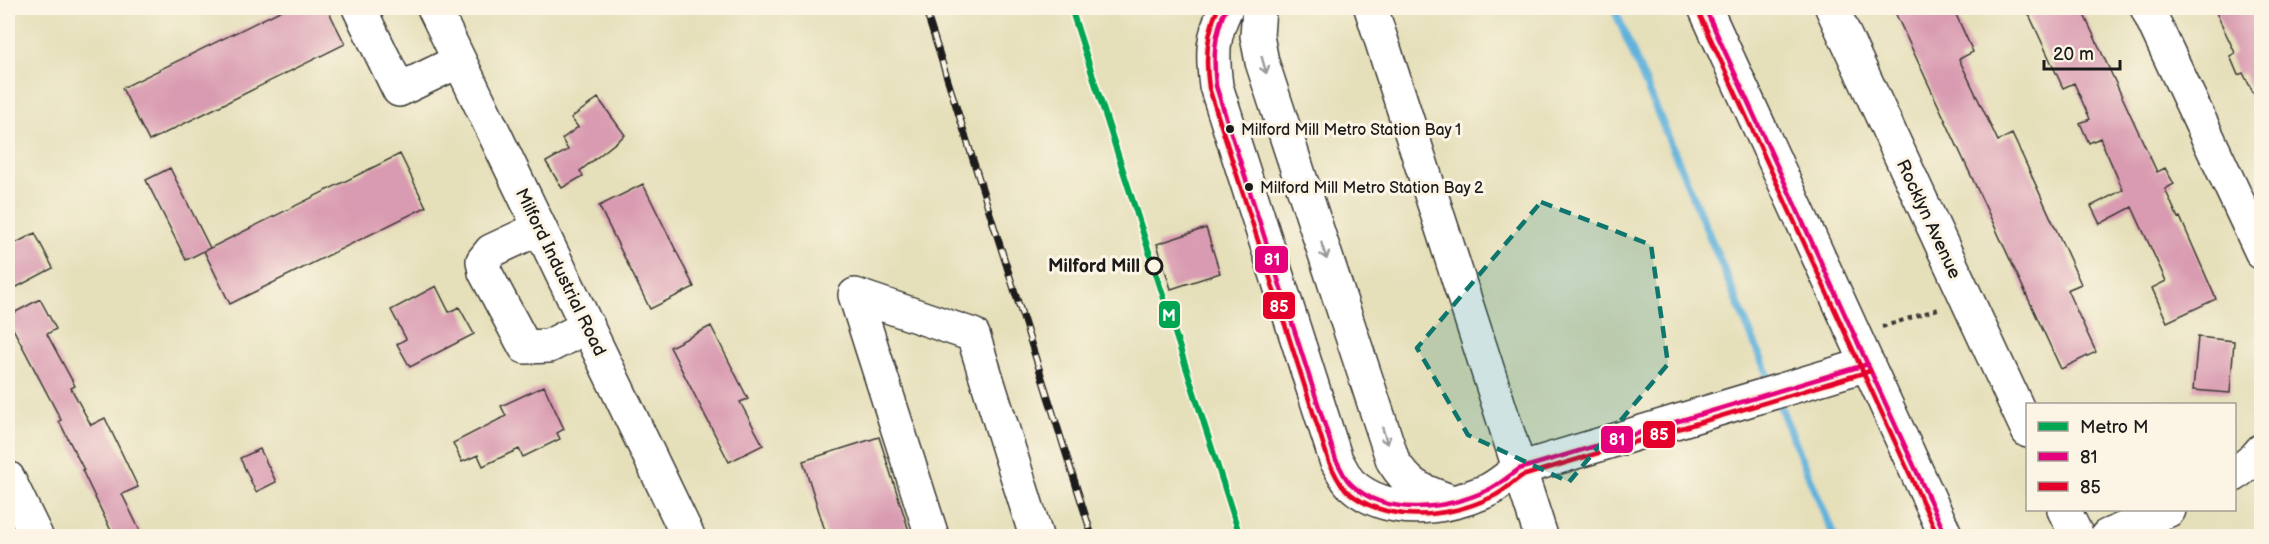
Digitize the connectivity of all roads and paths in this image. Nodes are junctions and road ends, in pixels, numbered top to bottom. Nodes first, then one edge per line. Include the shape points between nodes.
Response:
1 (359, 8) edge
2 (434, 8) edge
3 (1226, 8) edge
4 (1258, 8) edge
5 (1371, 8) edge
6 (1705, 8) edge
7 (1832, 8) edge
8 (2147, 8) edge
9 (459, 61) junction
10 (540, 228) junction
11 (2262, 253) edge
12 (1942, 308) dead end
13 (588, 326) junction
14 (1877, 328) dead end
15 (1868, 364) junction
16 (2026, 426) edge
17 (2262, 450) edge
18 (1519, 469) junction
19 (2236, 474) edge
20 (8, 478) edge
21 (1452, 502) junction
22 (2064, 511) edge
23 (2167, 511) edge
24 (36, 537) edge
25 (688, 537) edge
26 (932, 537) edge
27 (1036, 537) edge
28 (1541, 537) edge
29 (1946, 537) edge
30 (2077, 537) edge
31 (2107, 537) edge

1 - 9 street via 399,90
2 - 9 street, Milford Industrial Road
3 - 21 street via 1217,27 1212,54 1216,86 1336,460 1349,482 1363,494 1387,504 1433,507
4 -> 21 street via 1257,36 1262,62 1393,461 1404,478 1417,488
5 - 18 street
6 - 15 street
7 - 16 street, Rocklyn Avenue
8 - 11 street
9 - 10 street, Milford Industrial Road
10 - 13 street, Milford Industrial Road
10 - 13 street via 491,251 483,261 486,272 525,347 549,346
12 - 14 path
13 - 25 street, Milford Industrial Road
15 - 18 street
15 - 29 street
17 - 19 street
18 - 21 street via 1486,492
18 - 28 street
20 - 24 street
22 - 30 street
23 - 31 street
26 - 27 street via 855,295 973,335

